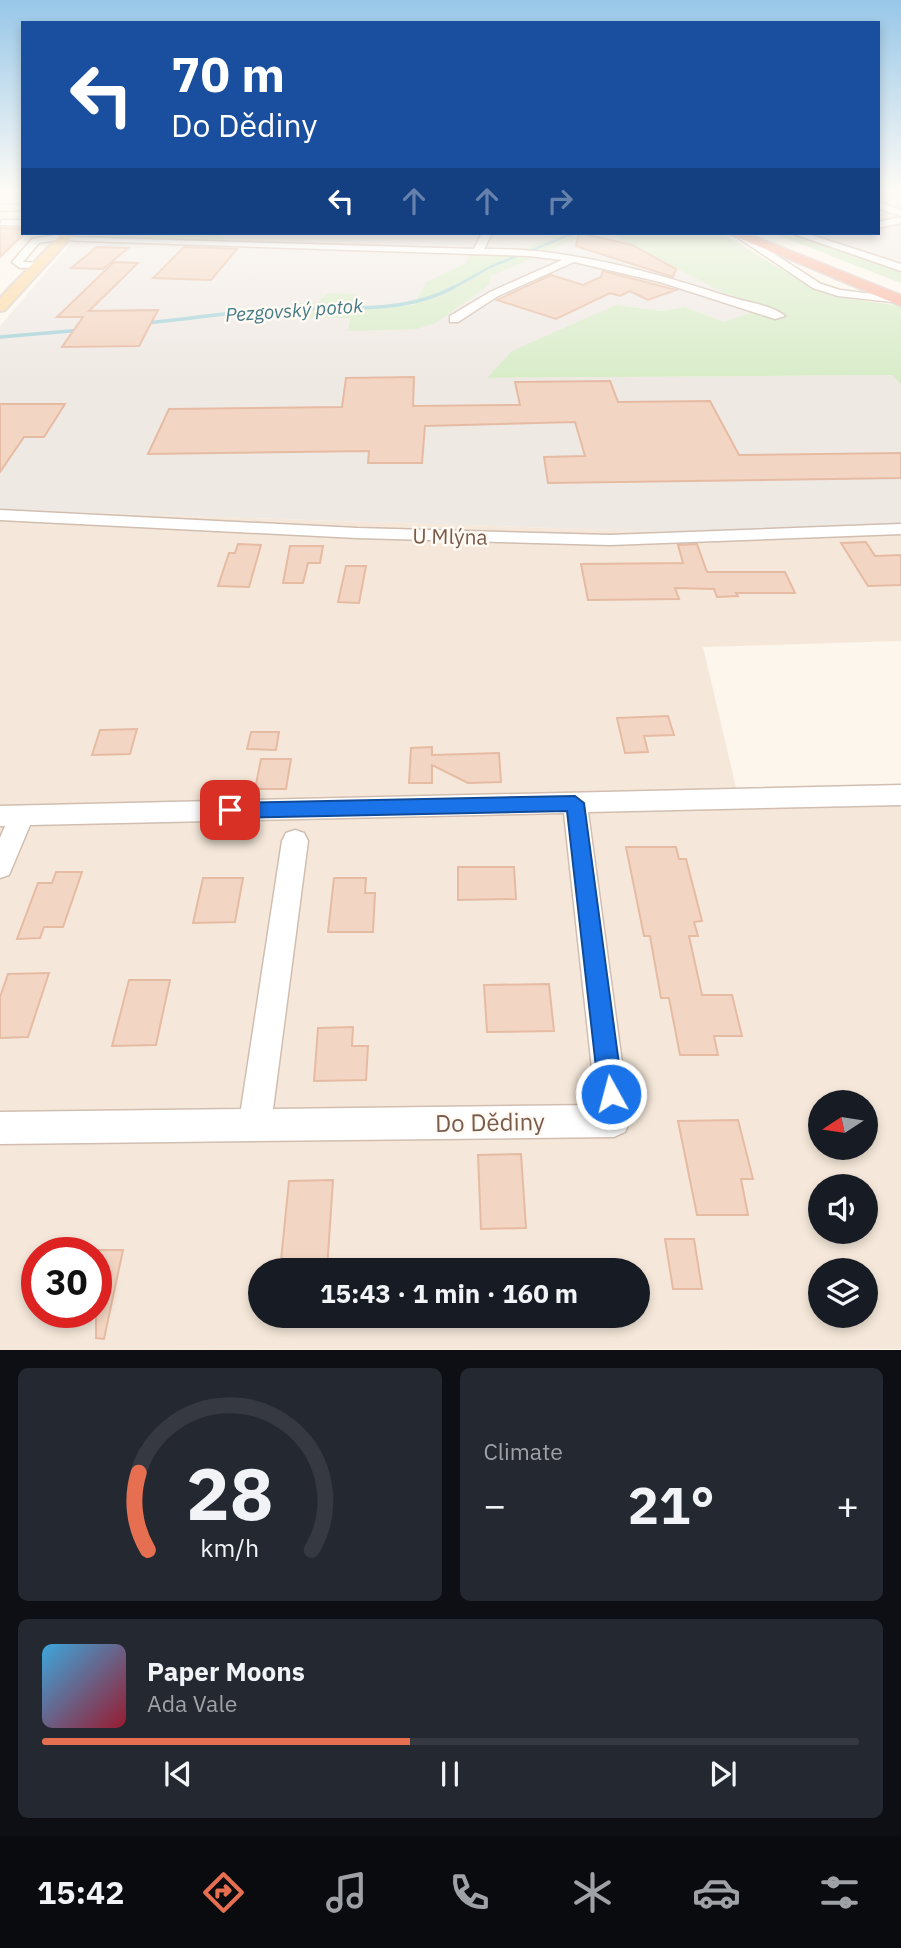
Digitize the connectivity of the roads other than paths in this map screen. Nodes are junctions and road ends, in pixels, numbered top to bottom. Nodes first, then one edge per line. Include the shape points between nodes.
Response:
1 (24, 255) edge
2 (48, 255) edge
3 (555, 255) edge
4 (792, 255) edge
5 (809, 255) edge
6 (862, 255) edge
7 (574, 258) junction
8 (38, 265) junction
9 (901, 268) edge
10 (900, 297) edge
11 (0, 307) edge
12 (779, 316) dead end
13 (454, 319) dead end
14 (0, 515) edge
15 (901, 528) edge
16 (901, 795) edge
17 (575, 803) junction
18 (11, 816) edge
19 (295, 841) dead end
20 (0, 867) edge
21 (255, 1125) junction
22 (0, 1128) edge

1 - 8 street via 17,262 20,265
2 - 8 main road
3 - 7 street
4 - 10 highway
5 - 10 highway
6 - 9 street
7 - 12 street
7 - 13 street via 494,294
8 - 11 main road
14 - 15 street, U Mlýna via 610,540
16 - 17 street
17 - 18 street
17 - 21 street, Do Dědiny via 614,1121
18 - 20 street
19 - 21 street
21 - 22 street, Do Dědiny

